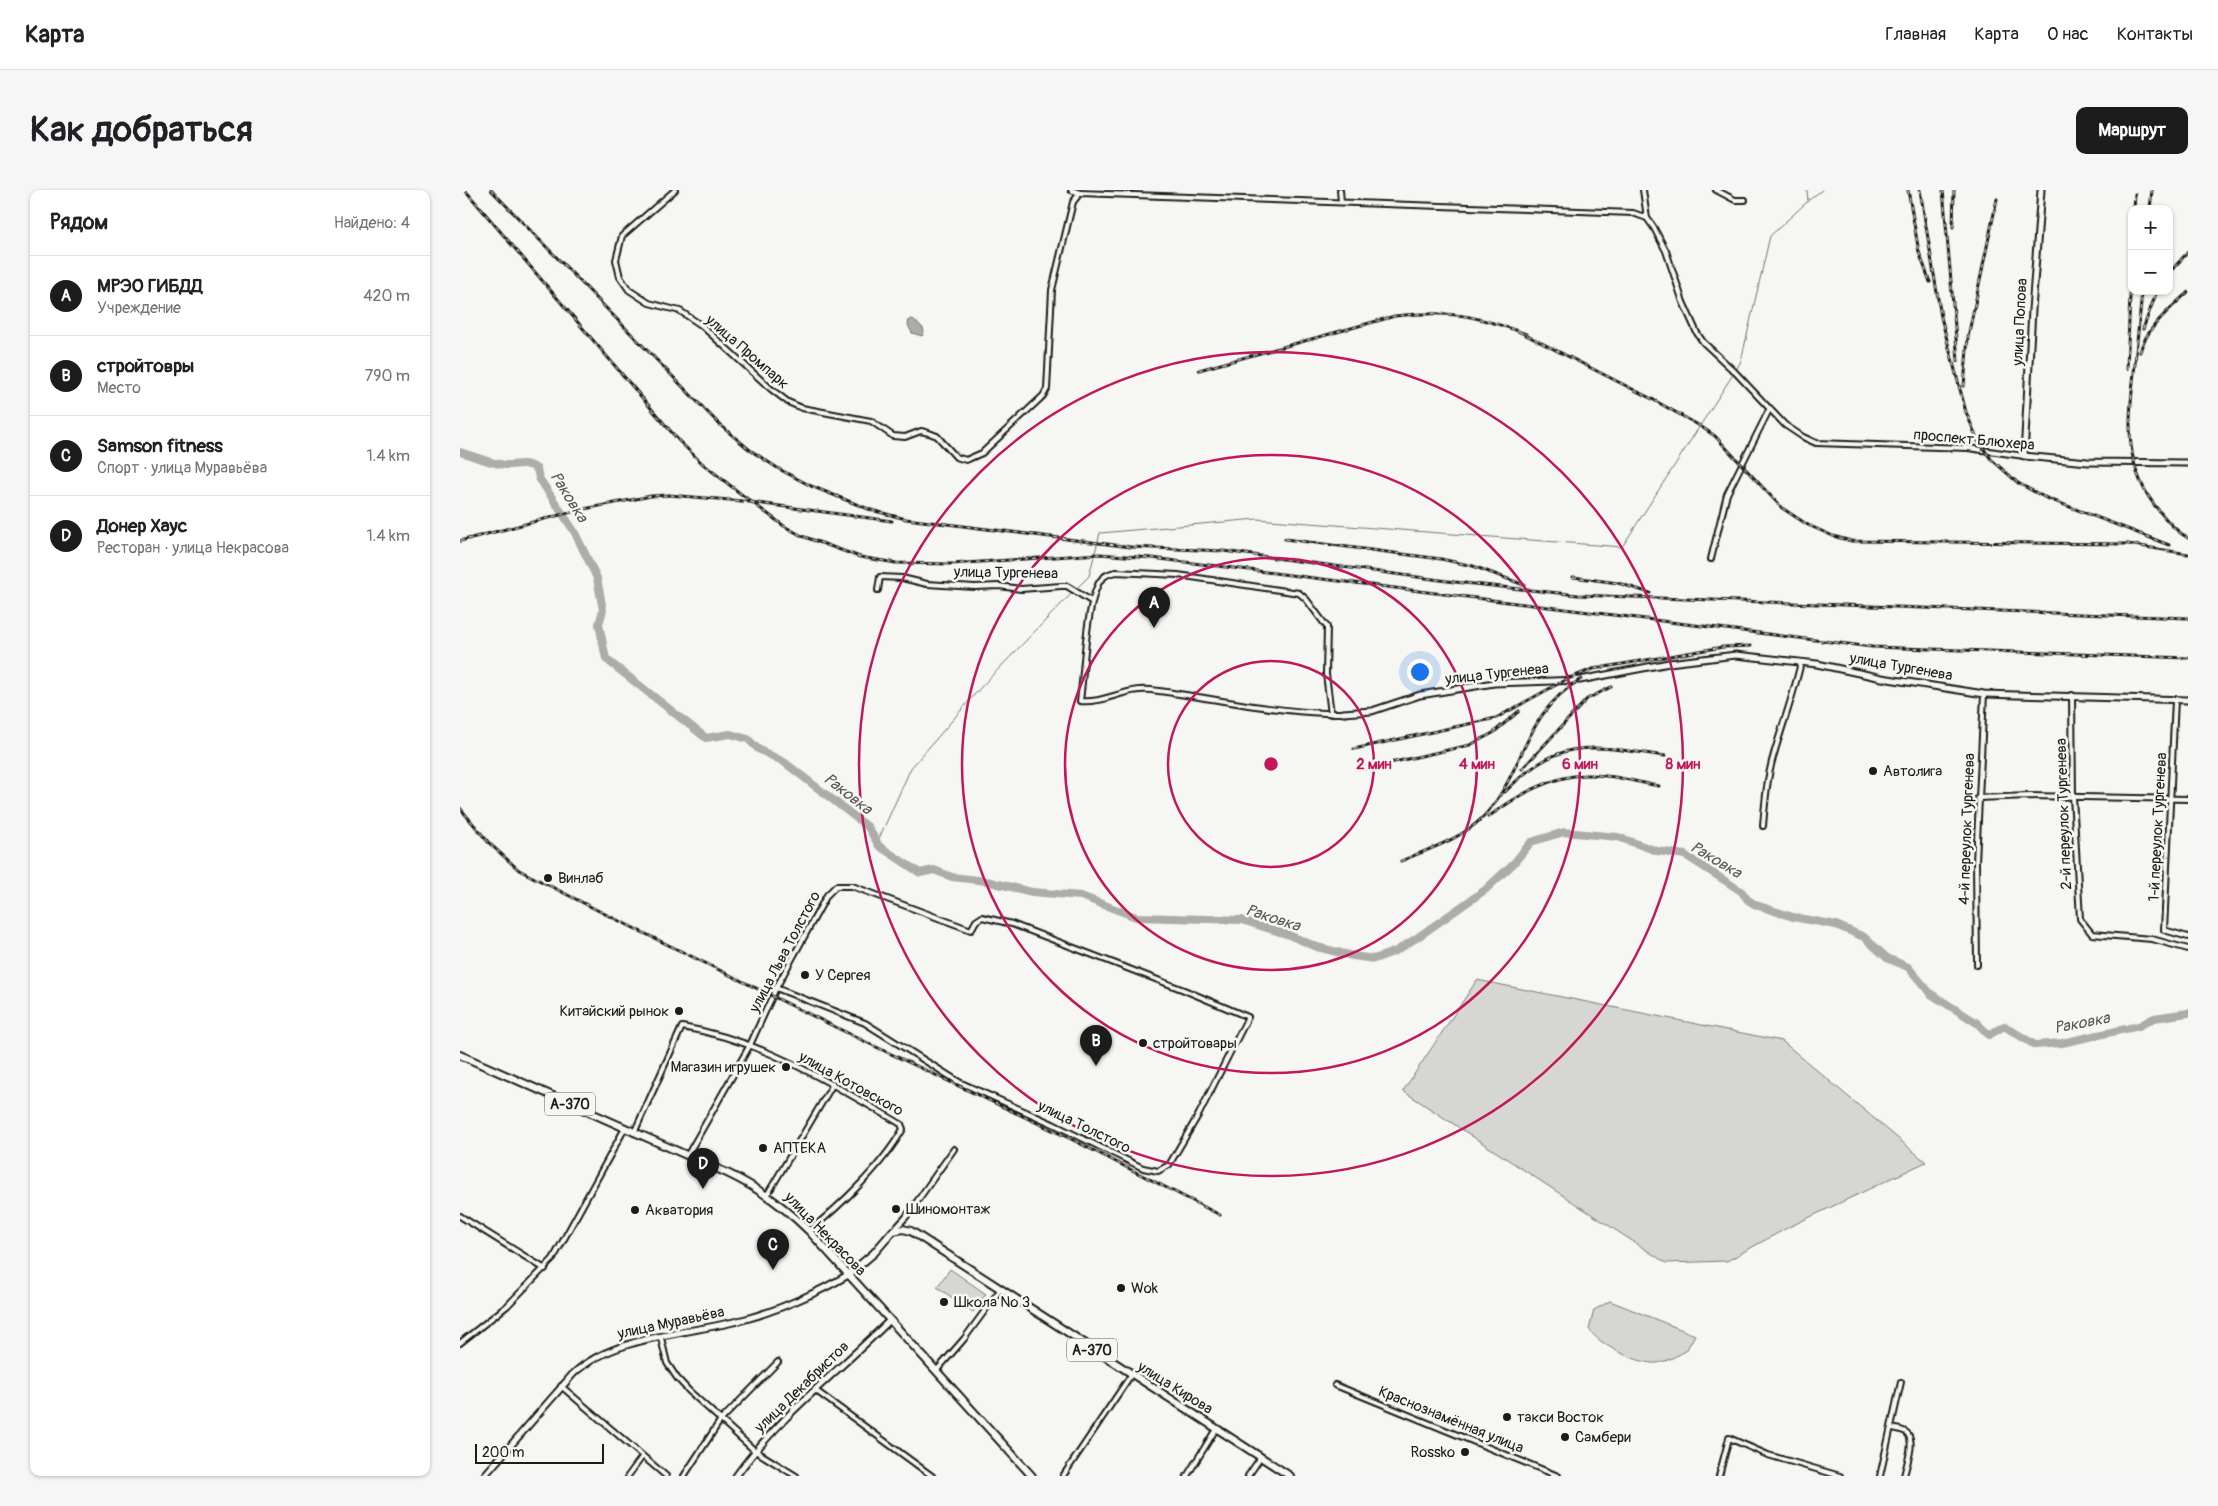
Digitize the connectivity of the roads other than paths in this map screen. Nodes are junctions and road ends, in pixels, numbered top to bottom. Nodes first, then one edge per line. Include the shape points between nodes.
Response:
1 (675, 190) edge
2 (1071, 190) edge
3 (1340, 190) edge
4 (1643, 190) edge
5 (1716, 190) edge
6 (2041, 190) edge
7 (1080, 193) junction
8 (1745, 200) dead end
9 (1340, 202) junction
10 (1647, 218) junction
11 (1770, 408) junction
12 (2024, 456) junction
13 (2188, 463) edge
14 (1711, 559) dead end
15 (878, 590) dead end
16 (1091, 601) junction
17 (1801, 662) junction
18 (1984, 694) junction
19 (2072, 695) junction
20 (2175, 700) junction
21 (2188, 700) edge
22 (1343, 713) joint
23 (1331, 714) junction
24 (2074, 796) junction
25 (1978, 798) junction
26 (2172, 799) junction
27 (2188, 799) edge
28 (1763, 826) dead end
29 (2188, 937) edge
30 (2188, 950) edge
31 (1977, 965) dead end
32 (776, 988) junction
33 (1248, 1017) joint
34 (750, 1045) junction
35 (460, 1055) edge
36 (833, 1084) junction
37 (625, 1128) junction
38 (634, 1132) junction
39 (954, 1149) dead end
40 (687, 1156) junction
41 (767, 1194) junction
42 (460, 1216) edge
43 (809, 1231) junction
44 (894, 1231) junction
45 (545, 1269) junction
46 (848, 1274) junction
47 (1000, 1290) junction
48 (890, 1320) junction
49 (661, 1338) junction
50 (460, 1343) edge
51 (778, 1362) dead end
52 (937, 1370) junction
53 (1131, 1375) junction
54 (1901, 1382) dead end
55 (1335, 1385) dead end
56 (561, 1386) junction
57 (815, 1390) junction
58 (720, 1421) junction
59 (1892, 1428) junction
60 (1216, 1429) junction
61 (754, 1450) junction
62 (642, 1457) junction
63 (1261, 1457) junction
64 (484, 1476) edge
65 (628, 1476) edge
66 (666, 1476) edge
67 (684, 1476) edge
68 (736, 1476) edge
69 (796, 1476) edge
70 (932, 1476) edge
71 (1032, 1476) edge
72 (1063, 1476) edge
73 (1187, 1476) edge
74 (1248, 1476) edge
75 (1290, 1476) edge
76 (1558, 1476) edge
77 (1719, 1476) edge
78 (1840, 1476) edge
79 (1880, 1476) edge
80 (1904, 1476) edge

1 - 7 street, улица Промпарк via 626,232 618,245 616,260 624,284 635,295 649,303 680,311 778,395 802,408 871,421 893,436 922,431 937,436 961,460 982,453 1047,389 1054,280 1073,202
2 - 7 street
3 - 9 street
4 - 10 street
5 - 8 street via 1735,200
6 - 12 street, улица Попова
7 - 9 street
9 - 10 street via 1633,213
10 - 11 street, проспект Блюхера via 1666,251 1683,302 1702,342
11 - 12 street, проспект Блюхера via 1785,424 1816,443 1968,448
11 - 14 street via 1727,494
12 - 13 street, проспект Блюхера via 2088,462
15 - 16 street, улица Тургенева via 880,577 889,576 927,584 975,587 1067,586
16 - 23 street, улица Тургенева via 1080,701 1091,702 1124,692 1152,690 1279,711
16 - 23 street via 1100,580 1116,572 1178,575 1299,593 1327,627 1326,674
17 - 18 street, улица Тургенева
17 - 22 street, улица Тургенева via 1736,655 1669,663 1580,680 1494,684 1420,695 1372,710
17 - 28 street via 1774,755
18 - 19 street, улица Тургенева
18 - 25 street, 4-й переулок Тургенева
19 - 20 street, улица Тургенева
19 - 24 street, 2-й переулок Тургенева
20 - 21 street, улица Тургенева
20 - 26 street, 1-й переулок Тургенева
22 - 23 street, улица Тургенева
24 - 25 street
24 - 26 street
24 - 30 street, 2-й переулок Тургенева via 2078,914 2087,930 2092,934 2152,939
25 - 31 street, 4-й переулок Тургенева
26 - 27 street
26 - 29 street, 1-й переулок Тургенева via 2164,930
32 - 33 street, улица Льва Толстого via 827,895 836,886 845,885 917,908 971,930 982,917 1012,924
32 - 33 street, улица Толстого via 865,1023 975,1089 1143,1168 1158,1171 1169,1165 1199,1114
32 - 34 street, улица Льва Толстого
34 - 36 street, улица Котовского via 769,1051
34 - 38 street, улица Котовского via 681,1027
34 - 40 street, улица Льва Толстого
35 - 37 highway, улица Некрасова / А-370
36 - 41 street
36 - 43 street, улица Котовского via 901,1124 903,1129 890,1150 834,1210
37 - 38 highway, улица Некрасова / А-370
37 - 45 street
38 - 40 highway, улица Некрасова / А-370
39 - 44 street
40 - 41 highway, улица Некрасова / А-370
41 - 43 highway, улица Некрасова / А-370
42 - 45 street
43 - 46 highway, улица Некрасова / А-370
44 - 46 highway
44 - 47 highway, улица Кирова / А-370 via 911,1231
45 - 50 street via 507,1306
46 - 48 highway, улица Некрасова / А-370
46 - 49 street, улица Муравьёва via 748,1319
47 - 52 street
47 - 53 highway, улица Кирова / А-370
48 - 52 highway, улица Некрасова / А-370
48 - 57 street, улица Декабристов
49 - 56 street, улица Муравьёва via 613,1348 579,1368
49 - 58 street via 676,1378
51 - 58 street
52 - 71 highway, улица Некрасова / А-370
53 - 60 highway, улица Кирова / А-370
53 - 72 street
54 - 59 street
55 - 76 street, Краснознамённая улица
56 - 62 street
56 - 64 street, улица Муравьёва
57 - 61 street, улица Декабристов
57 - 70 street
58 - 61 street
58 - 67 street
59 - 79 street
59 - 80 street via 1909,1436 1910,1449
60 - 63 highway, улица Кирова / А-370
60 - 73 street
61 - 68 street, улица Декабристов
61 - 69 street
62 - 65 street
62 - 66 street
63 - 74 street
63 - 75 highway, улица Кирова / А-370
77 - 78 street via 1728,1438 1768,1455

